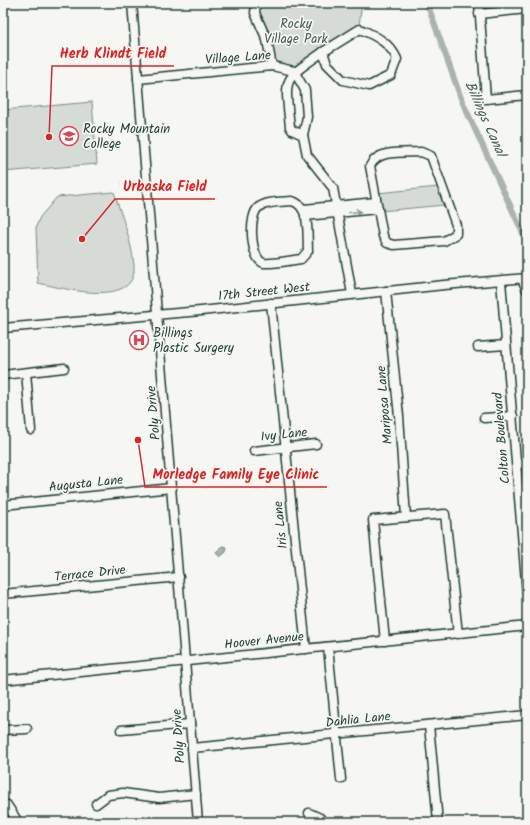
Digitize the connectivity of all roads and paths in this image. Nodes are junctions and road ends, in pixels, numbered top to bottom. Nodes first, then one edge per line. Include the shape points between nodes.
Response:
1 (132, 3) edge
2 (256, 3) edge
3 (478, 3) edge
4 (527, 9) edge
5 (479, 14) junction
6 (323, 52) junction
7 (272, 66) junction
8 (294, 71) junction
9 (138, 79) junction
10 (527, 95) edge
11 (303, 135) junction
12 (377, 206) junction
13 (337, 210) junction
14 (305, 212) junction
15 (525, 279) edge
16 (501, 281) junction
17 (527, 290) edge
18 (386, 291) junction
19 (352, 294) junction
20 (271, 303) junction
21 (157, 314) junction
22 (3, 328) edge
23 (506, 345) junction
24 (478, 347) dead end
25 (64, 368) dead end
26 (26, 373) junction
27 (3, 375) edge
28 (513, 416) junction
29 (484, 418) dead end
30 (31, 430) dead end
31 (316, 444) dead end
32 (285, 448) junction
33 (254, 451) dead end
34 (527, 463) edge
35 (516, 464) junction
36 (172, 488) junction
37 (3, 504) edge
38 (406, 517) junction
39 (525, 546) edge
40 (179, 577) junction
41 (3, 594) edge
42 (527, 594) edge
43 (527, 626) edge
44 (458, 634) junction
45 (385, 641) junction
46 (328, 647) junction
47 (306, 648) junction
48 (186, 662) junction
49 (3, 680) edge
50 (527, 715) edge
51 (190, 724) junction
52 (429, 725) junction
53 (28, 729) dead end
54 (3, 730) edge
55 (121, 730) dead end
56 (337, 734) junction
57 (192, 748) junction
58 (341, 779) dead end
59 (196, 794) junction
60 (96, 804) dead end
61 (8, 806) dead end
62 (309, 813) dead end
63 (18, 822) edge
64 (198, 822) edge
65 (320, 822) edge
66 (438, 822) edge

1 - 9 street, Poly Drive
2 - 7 street via 255,13 267,40
3 - 5 street
4 - 5 street
5 - 10 street via 486,99
6 - 6 street via 360,29 376,36 392,49 397,59 391,75 369,86 343,80 327,64
6 - 8 street
7 - 8 street, Village Lane
7 - 9 street, Village Lane
8 - 11 street via 305,90 307,117
8 - 11 street via 287,81 290,127
9 - 21 street, Poly Drive
11 - 13 street via 307,155 333,188
12 - 12 street via 370,166 373,159 380,155 421,152 431,156 450,206 456,234 444,241 394,245 387,242 383,236
12 - 13 street
13 - 14 street
13 - 19 street
14 - 14 street via 308,251 301,259 265,263 258,260 254,253 252,218 257,208 266,204 292,202 298,203
15 - 16 street, 17th Street West
15 - 17 street
16 - 18 street, 17th Street West
16 - 23 street, Colton Boulevard
18 - 19 street, 17th Street West
18 - 38 street, Mariposa Lane
19 - 20 street, 17th Street West
20 - 21 street, 17th Street West
20 - 32 street, Iris Lane
21 - 22 street, 17th Street West
21 - 36 street, Poly Drive
23 - 24 street
23 - 28 street, Colton Boulevard
25 - 26 street
26 - 27 street
26 - 30 street
28 - 29 street
28 - 35 street, Colton Boulevard
31 - 32 street, Ivy Lane
32 - 33 street, Ivy Lane
32 - 47 street, Iris Lane
34 - 35 street
35 - 39 street, Colton Boulevard
36 - 37 street, Augusta Lane
36 - 40 street, Poly Drive
38 - 44 street via 445,514
38 - 45 street via 373,520
39 - 42 street, Colton Boulevard
40 - 41 street, Terrace Drive
40 - 48 street, Poly Drive
43 - 44 street, Hoover Avenue
44 - 45 street, Hoover Avenue
45 - 46 street, Hoover Avenue
46 - 47 street, Hoover Avenue
46 - 56 street
47 - 48 street, Hoover Avenue
48 - 49 street, Hoover Avenue
48 - 51 street, Poly Drive
50 - 52 street, Dahlia Lane
51 - 55 street
51 - 57 street, Poly Drive
52 - 56 street, Dahlia Lane
52 - 66 street
53 - 54 street
56 - 57 street, Dahlia Lane
56 - 58 street
57 - 59 street, Poly Drive
59 - 60 street via 159,798 123,793 108,795
59 - 64 street, Poly Drive
61 - 63 street
62 - 65 street via 320,818

